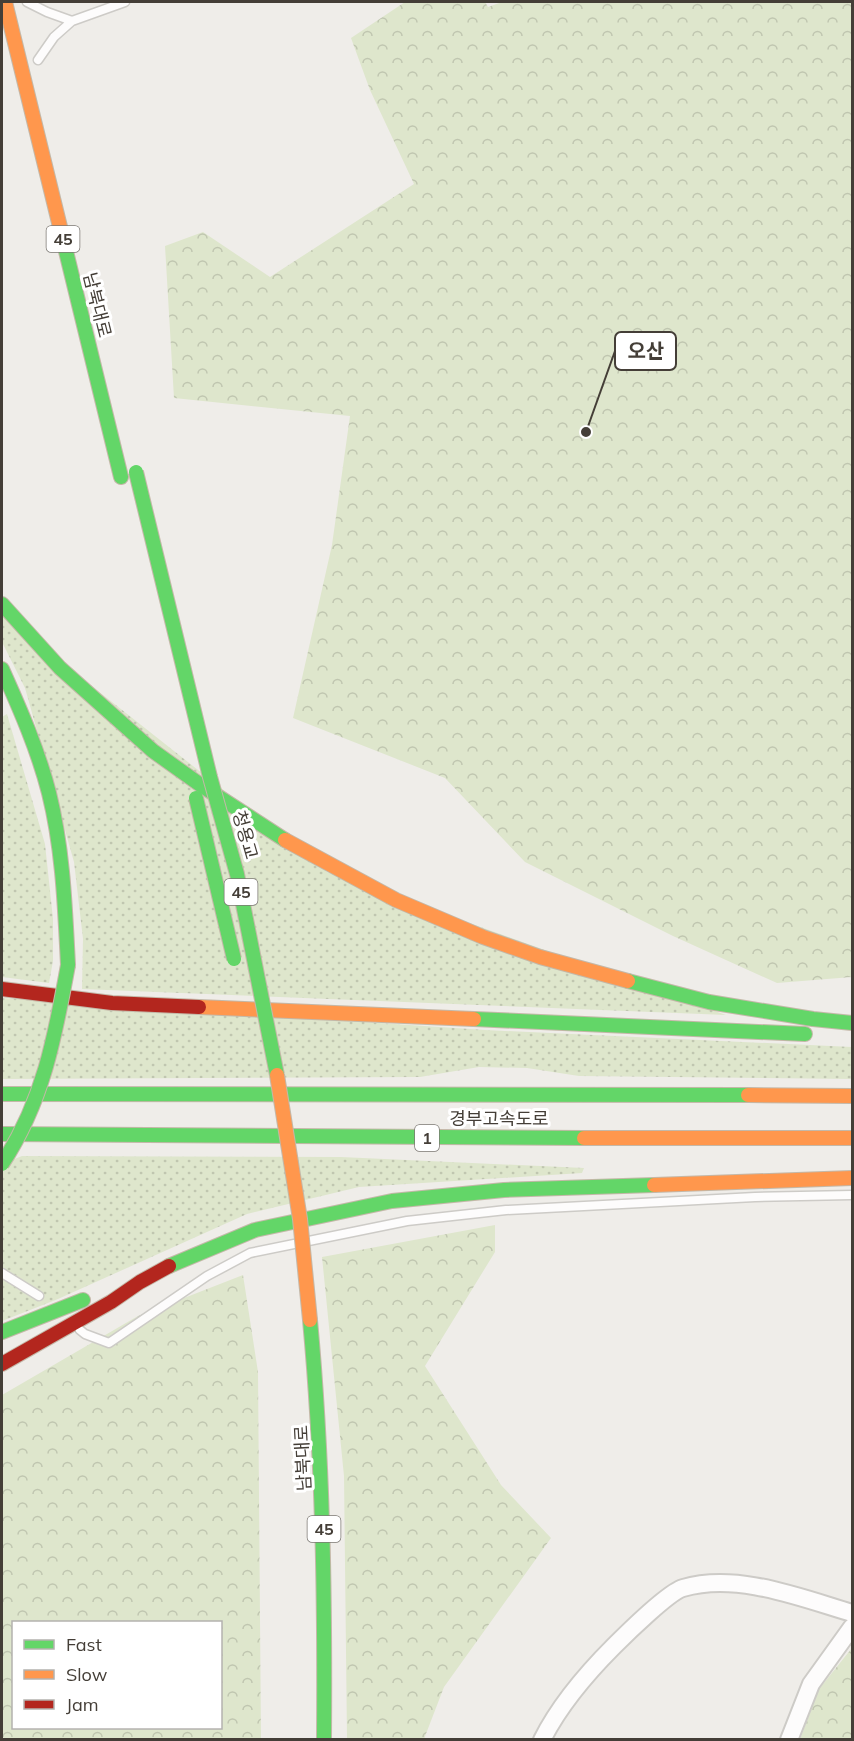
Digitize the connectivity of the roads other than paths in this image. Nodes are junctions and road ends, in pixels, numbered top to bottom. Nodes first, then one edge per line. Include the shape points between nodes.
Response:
1 (5, 2) edge
2 (25, 2) edge
3 (125, 2) edge
4 (28, 21) dead end
5 (72, 21) junction
6 (33, 41) dead end
7 (39, 66) joint
8 (135, 467) dead end
9 (122, 483) dead end
10 (2, 604) edge
11 (2, 669) edge
12 (185, 755) dead end
13 (2, 989) edge
14 (852, 1023) edge
15 (248, 1024) dead end
16 (817, 1035) dead end
17 (259, 1081) dead end
18 (2, 1094) edge
19 (852, 1096) edge
20 (263, 1104) dead end
21 (267, 1127) dead end
22 (2, 1134) edge
23 (852, 1138) edge
24 (271, 1151) dead end
25 (2, 1164) edge
26 (852, 1178) edge
27 (852, 1195) edge
28 (281, 1209) dead end
29 (288, 1265) dead end
30 (2, 1273) edge
31 (140, 1282) junction
32 (39, 1296) dead end
33 (310, 1320) joint
34 (80, 1330) dead end
35 (2, 1332) edge
36 (2, 1364) edge
37 (852, 1613) edge
38 (852, 1627) edge
39 (324, 1740) edge
40 (542, 1740) edge
41 (789, 1740) edge

1 - 9 highway, 남북대로 / 45
2 - 4 highway
2 - 5 lane
3 - 5 lane
5 - 7 lane via 54,37
6 - 7 highway
8 - 33 highway, 청용교 / 45, bridge via 237,874 278,1079 300,1219
10 - 14 highway via 60,668 153,751 285,840 396,900 540,957 709,1002
11 - 25 highway, bridge via 31,735 49,793 62,864 68,965 53,1046 31,1114
12 - 15 highway, 45, bridge
13 - 16 highway via 112,1003
17 - 20 highway
18 - 19 highway, 경부고속도로
21 - 24 highway
22 - 23 highway, 경부고속도로 / 1
26 - 31 highway via 504,1190 392,1201 255,1230
27 - 34 lane via 506,1210 408,1221 250,1253 207,1276 109,1343
28 - 29 highway
30 - 32 lane
31 - 35 highway via 100,1293
31 - 36 highway
33 - 39 highway, 남북대로 / 45 via 326,1578
37 - 40 street via 770,1589 721,1582 681,1588 635,1625 583,1678
38 - 41 street via 811,1684

